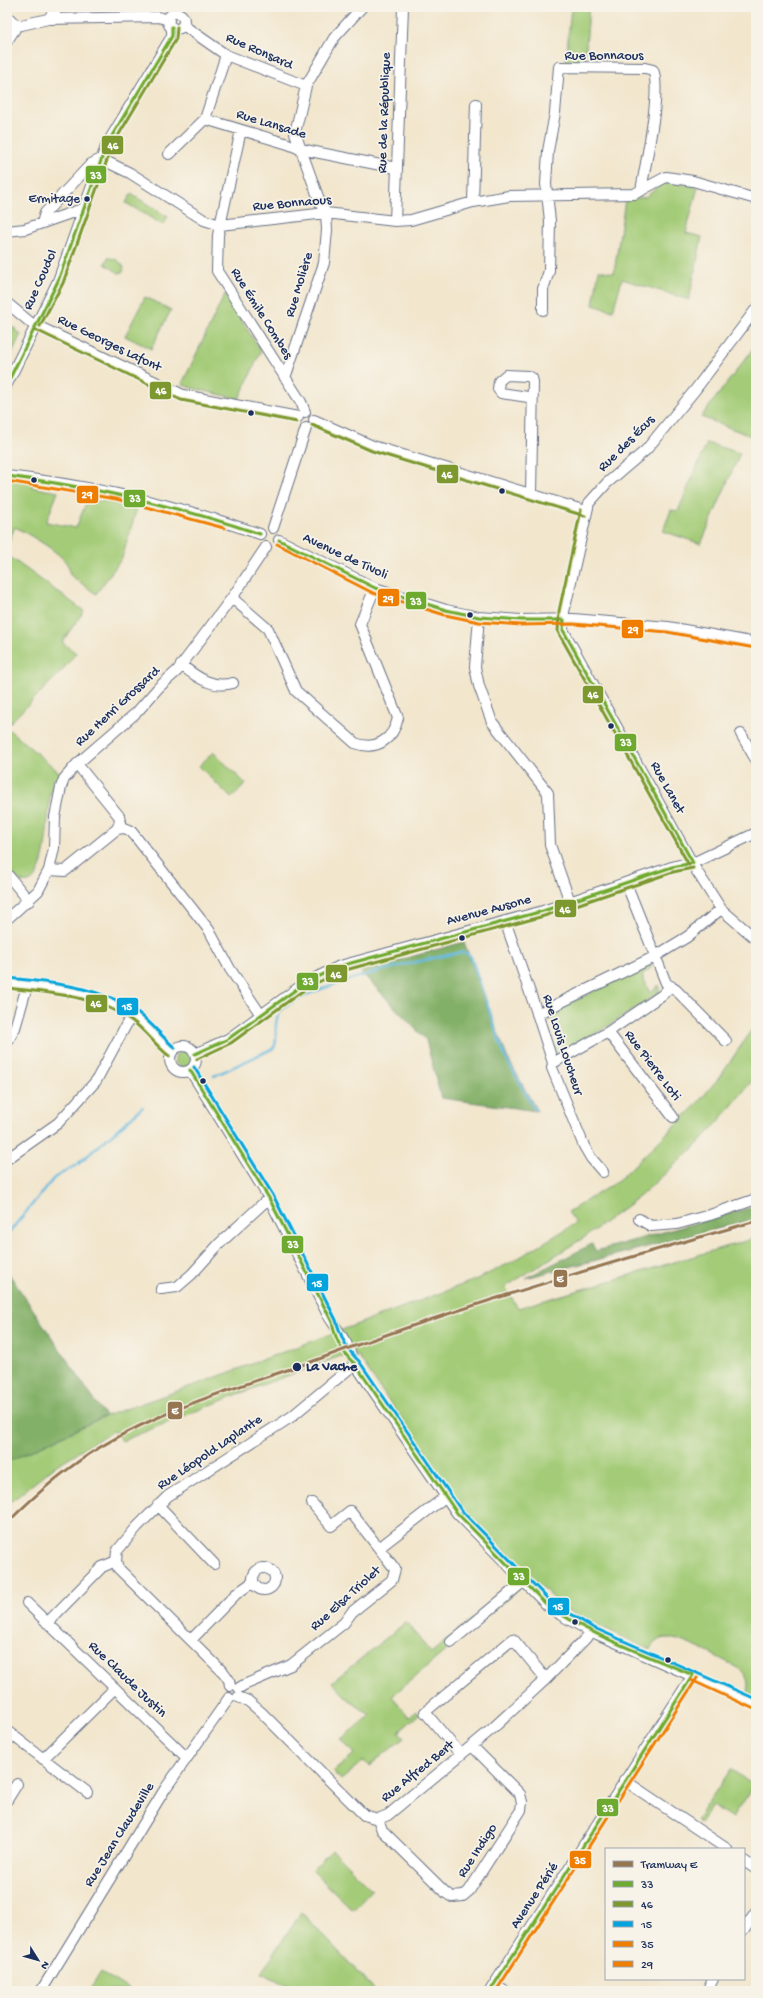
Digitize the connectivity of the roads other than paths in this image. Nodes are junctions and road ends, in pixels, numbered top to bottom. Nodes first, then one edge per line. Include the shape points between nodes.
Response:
1 (58, 7) edge
2 (362, 7) edge
3 (404, 7) edge
4 (181, 10) edge
5 (7, 16) edge
6 (48, 19) junction
7 (175, 24) junction
8 (18, 26) junction
9 (7, 40) edge
10 (226, 55) junction
11 (306, 86) junction
12 (476, 104) dead end
13 (205, 119) junction
14 (241, 130) junction
15 (300, 149) junction
16 (169, 154) dead end
17 (101, 159) junction
18 (396, 168) junction
19 (641, 191) junction
20 (548, 195) junction
21 (756, 199) edge
22 (473, 202) junction
23 (85, 208) junction
24 (326, 213) junction
25 (395, 221) junction
26 (42, 223) junction
27 (220, 225) junction
28 (7, 230) edge
29 (7, 303) edge
30 (756, 309) edge
31 (542, 310) dead end
32 (36, 324) junction
33 (285, 378) junction
34 (7, 384) edge
35 (532, 400) dead end
36 (301, 415) junction
37 (314, 420) junction
38 (306, 428) junction
39 (7, 476) edge
40 (531, 494) junction
41 (586, 511) junction
42 (273, 528) junction
43 (260, 534) junction
44 (279, 540) junction
45 (266, 547) junction
46 (375, 588) junction
47 (232, 598) junction
48 (479, 617) junction
49 (564, 620) junction
50 (756, 643) edge
51 (181, 665) junction
52 (233, 683) dead end
53 (741, 734) dead end
54 (756, 760) edge
55 (77, 764) junction
56 (117, 829) junction
57 (756, 833) edge
58 (693, 863) junction
59 (50, 870) junction
60 (7, 874) edge
61 (626, 883) junction
62 (29, 901) junction
63 (570, 902) junction
64 (721, 909) junction
65 (7, 919) edge
66 (505, 921) junction
67 (756, 939) edge
68 (654, 957) junction
69 (7, 983) edge
70 (27, 986) junction
71 (670, 986) junction
72 (132, 1014) junction
73 (537, 1014) junction
74 (261, 1015) junction
75 (608, 1032) junction
76 (726, 1041) dead end
77 (7, 1043) edge
78 (172, 1052) junction
79 (195, 1054) junction
80 (553, 1063) junction
81 (190, 1070) junction
82 (673, 1117) dead end
83 (7, 1159) edge
84 (603, 1172) dead end
85 (269, 1198) junction
86 (756, 1199) edge
87 (639, 1218) dead end
88 (161, 1289) dead end
89 (355, 1364) junction
90 (445, 1497) junction
91 (312, 1503) dead end
92 (158, 1506) junction
93 (379, 1548) junction
94 (116, 1561) junction
95 (214, 1564) dead end
96 (253, 1582) dead end
97 (523, 1582) junction
98 (27, 1603) dead end
99 (47, 1622) junction
100 (590, 1631) junction
101 (191, 1640) junction
102 (451, 1642) dead end
103 (693, 1675) junction
104 (546, 1679) junction
105 (114, 1688) junction
106 (234, 1692) junction
107 (756, 1704) edge
108 (7, 1731) edge
109 (472, 1746) junction
110 (461, 1755) junction
111 (187, 1758) junction
112 (43, 1759) junction
113 (624, 1780) junction
114 (17, 1784) dead end
115 (86, 1792) dead end
116 (7, 1800) edge
117 (378, 1819) junction
118 (726, 1848) edge
119 (745, 1862) edge
120 (756, 1869) edge
121 (756, 1912) edge
122 (745, 1928) edge
123 (712, 1980) edge
124 (492, 1988) edge
125 (41, 1991) edge
126 (505, 1991) edge
127 (707, 1991) edge

1 - 6 street
2 - 11 street, Rue Molière via 334,38
3 - 18 street, Rue de la République
4 - 7 street via 184,18
5 - 8 street
6 - 7 street via 158,17
6 - 8 street
7 - 10 street, Rue Ronsard
7 - 17 street via 172,36 109,139
8 - 9 street
10 - 11 street, Rue Ronsard
10 - 13 street
11 - 15 street, Rue Molière via 295,132
12 - 22 street
13 - 14 street, Rue Lansade
13 - 16 street
14 - 15 street, Rue Lansade
14 - 27 street, Rue Émile Combes
15 - 18 street, Rue Lansade
15 - 24 street, Rue Molière
17 - 23 street, Rue Coudol
17 - 26 street via 91,164 45,213
17 - 27 street, Rue Bonnaous via 204,220
18 - 25 street, Rue de la République
19 - 20 street, Rue Bonnaous via 634,194
19 - 20 street, Rue Bonnaous via 654,99 656,78 653,70 559,67 555,113 548,151
19 - 21 street, Rue Bonnaous via 666,177 693,181
20 - 22 street, Rue Bonnaous via 509,196
20 - 31 street via 549,271 543,290
22 - 25 street, Rue Bonnaous via 410,220
23 - 26 street
23 - 32 street, Rue Coudol via 58,280
24 - 25 street, Rue Bonnaous
24 - 27 street, Rue Bonnaous
24 - 33 street, Rue Molière via 324,263
26 - 28 street via 25,229
27 - 33 street, Rue Émile Combes via 217,271
29 - 32 street, Rue Georges Lafont via 31,323
30 - 41 street, Rue des Écus via 646,450 592,498
32 - 34 street, Rue Coudol
32 - 36 street, Rue Georges Lafont via 183,395
33 - 36 street, Rue Émile Combes via 301,402
35 - 40 street
36 - 37 street via 310,413
36 - 38 street via 299,425
37 - 38 street via 311,427
37 - 40 street via 373,446
38 - 42 street
39 - 43 street via 137,497
40 - 41 street
41 - 49 street, Rue des Écus
42 - 43 street via 266,528
42 - 44 street via 278,532
43 - 45 street via 260,541
44 - 45 street via 272,547
44 - 46 street, Avenue de Tivoli
45 - 47 street, Rue Henri Grossard
46 - 47 street via 360,624 398,718 390,736 375,746 355,743 296,691 268,629
46 - 48 street, Avenue de Tivoli via 446,610
47 - 51 street, Rue Henri Grossard
48 - 49 street, Avenue de Tivoli
48 - 63 street via 475,667 479,686 492,722 548,793 550,845
49 - 50 street, Avenue de Tivoli via 573,618 668,627
49 - 58 street, Rue Lanet via 563,630
51 - 52 street via 212,684 223,686
51 - 55 street, Rue Henri Grossard via 137,712
53 - 54 street
55 - 56 street, Rue Henri Grossard via 119,816
55 - 59 street via 64,779 61,787
56 - 59 street via 65,871
56 - 74 street via 131,831 209,930 230,969
57 - 58 street, Avenue Ausone
58 - 61 street, Avenue Ausone via 672,867
58 - 64 street, Rue Lanet
59 - 62 street
60 - 62 street
61 - 63 street, Avenue Ausone
61 - 68 street
62 - 65 street
63 - 66 street, Avenue Ausone
64 - 67 street, Rue Lanet
64 - 68 street via 687,937
66 - 73 street, Rue Louis Loucheur
66 - 74 street, Avenue Ausone via 340,966 304,983
68 - 71 street via 666,983
68 - 73 street
69 - 70 street
70 - 72 street via 86,994
70 - 77 street via 15,1028
71 - 75 street
71 - 76 street
72 - 78 street
72 - 83 street via 96,1081 58,1123
73 - 80 street, Rue Louis Loucheur
74 - 79 street, Avenue Ausone via 228,1039
75 - 80 street
75 - 82 street, Rue Pierre Loti
78 - 79 street via 178,1047 185,1046
78 - 81 street via 170,1061 174,1069 182,1072
79 - 81 street via 196,1063
80 - 84 street, Rue Louis Loucheur via 552,1068 584,1146
81 - 85 street
85 - 88 street via 177,1287
85 - 89 street via 332,1322 333,1330 345,1354
86 - 87 street via 677,1224 651,1226
89 - 90 street
89 - 92 street, Rue Léopold Laplante via 290,1417 168,1496
90 - 93 street, Rue Elsa Triolet
90 - 97 street via 464,1521
91 - 93 street via 331,1526 350,1511
92 - 94 street, Rue Léopold Laplante via 117,1551
92 - 95 street
93 - 106 street, Rue Elsa Triolet via 395,1569 392,1580 291,1665 244,1685
94 - 99 street via 102,1567
94 - 101 street via 118,1568
96 - 101 street via 236,1594
97 - 100 street via 557,1612
97 - 102 street
98 - 99 street, Rue Claude Justin
99 - 105 street, Rue Claude Justin
100 - 103 street
100 - 104 street, Rue Alfred Bert
101 - 106 street via 224,1673
103 - 107 street
103 - 113 street, Avenue Périé
104 - 109 street, Rue Alfred Bert
104 - 110 street via 513,1639 425,1712
105 - 111 street, Rue Claude Justin
105 - 112 street
106 - 111 street, Rue Jean Claudeville
106 - 117 street, Rue Alfred Bert via 261,1712 364,1815
108 - 112 street
109 - 110 street, Rue Alfred Bert
109 - 117 street, Rue Indigo via 520,1794 522,1802 521,1810 469,1891 463,1896 452,1897 446,1893 382,1830
110 - 117 street, Rue Alfred Bert via 388,1815
111 - 125 street, Rue Jean Claudeville via 165,1789
112 - 115 street
113 - 118 street
113 - 124 street, Avenue Périé via 600,1822
114 - 116 street
119 - 120 street
121 - 122 street
123 - 127 street
124 - 126 street

